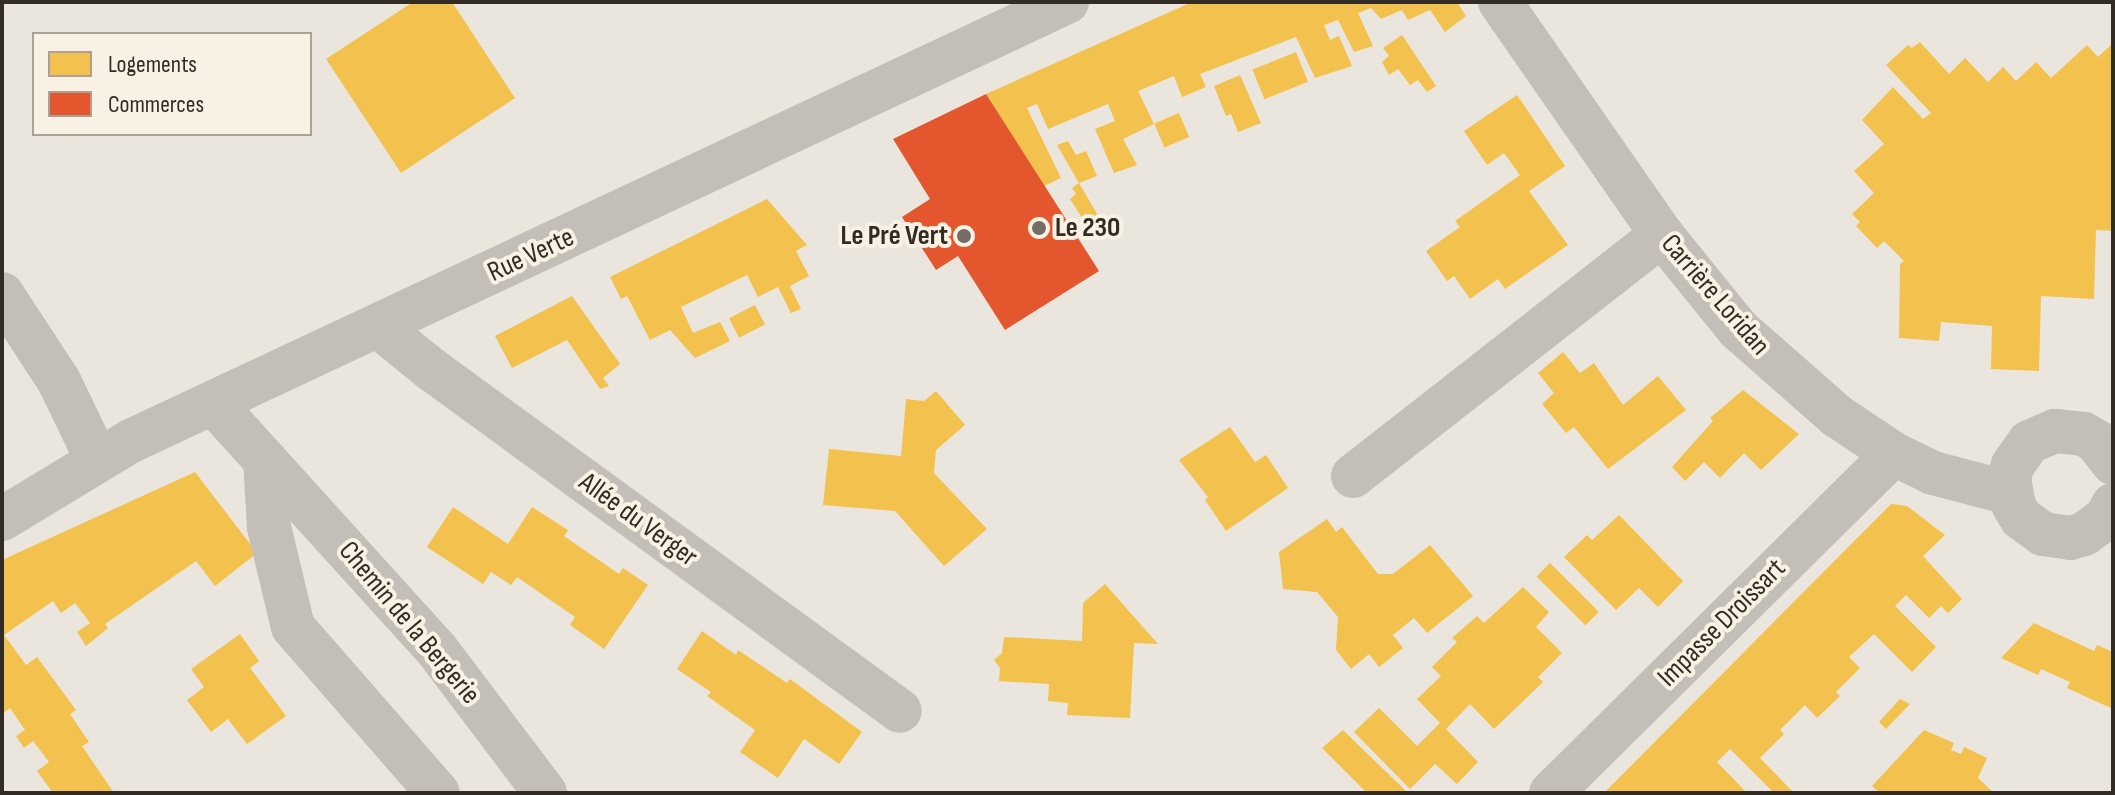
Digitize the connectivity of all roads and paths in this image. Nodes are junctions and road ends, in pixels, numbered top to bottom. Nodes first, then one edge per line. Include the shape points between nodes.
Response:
1 (1067, 2) edge
2 (1500, 2) edge
3 (1662, 235) junction
4 (2, 294) edge
5 (379, 327) junction
6 (214, 404) junction
7 (1894, 454) junction
8 (97, 460) junction
9 (265, 460) junction
10 (2113, 463) edge
11 (1353, 476) dead end
12 (2010, 493) junction
13 (2113, 505) edge
14 (2, 519) edge
15 (900, 711) dead end
16 (438, 793) edge
17 (545, 793) edge
18 (1551, 793) edge

1 - 5 street, Rue Verte
2 - 3 street, Carrière Loridan
3 - 7 street, Carrière Loridan via 1738,329 1772,362
3 - 11 street
4 - 8 street via 59,381
5 - 6 street, Rue Verte
5 - 15 street, Allée du Verger
6 - 8 street, Rue Verte
6 - 9 street, Chemin de la Bergerie
7 - 12 street, Carrière Loridan via 1933,473
7 - 18 street, Impasse Droissart
8 - 14 street, Rue Verte
9 - 16 street via 269,527 293,627
9 - 17 street, Chemin de la Bergerie via 437,650
10 - 12 street via 2084,434 2042,434 2029,442 2013,465
12 - 13 street via 2021,518 2056,538 2084,534 2106,518

